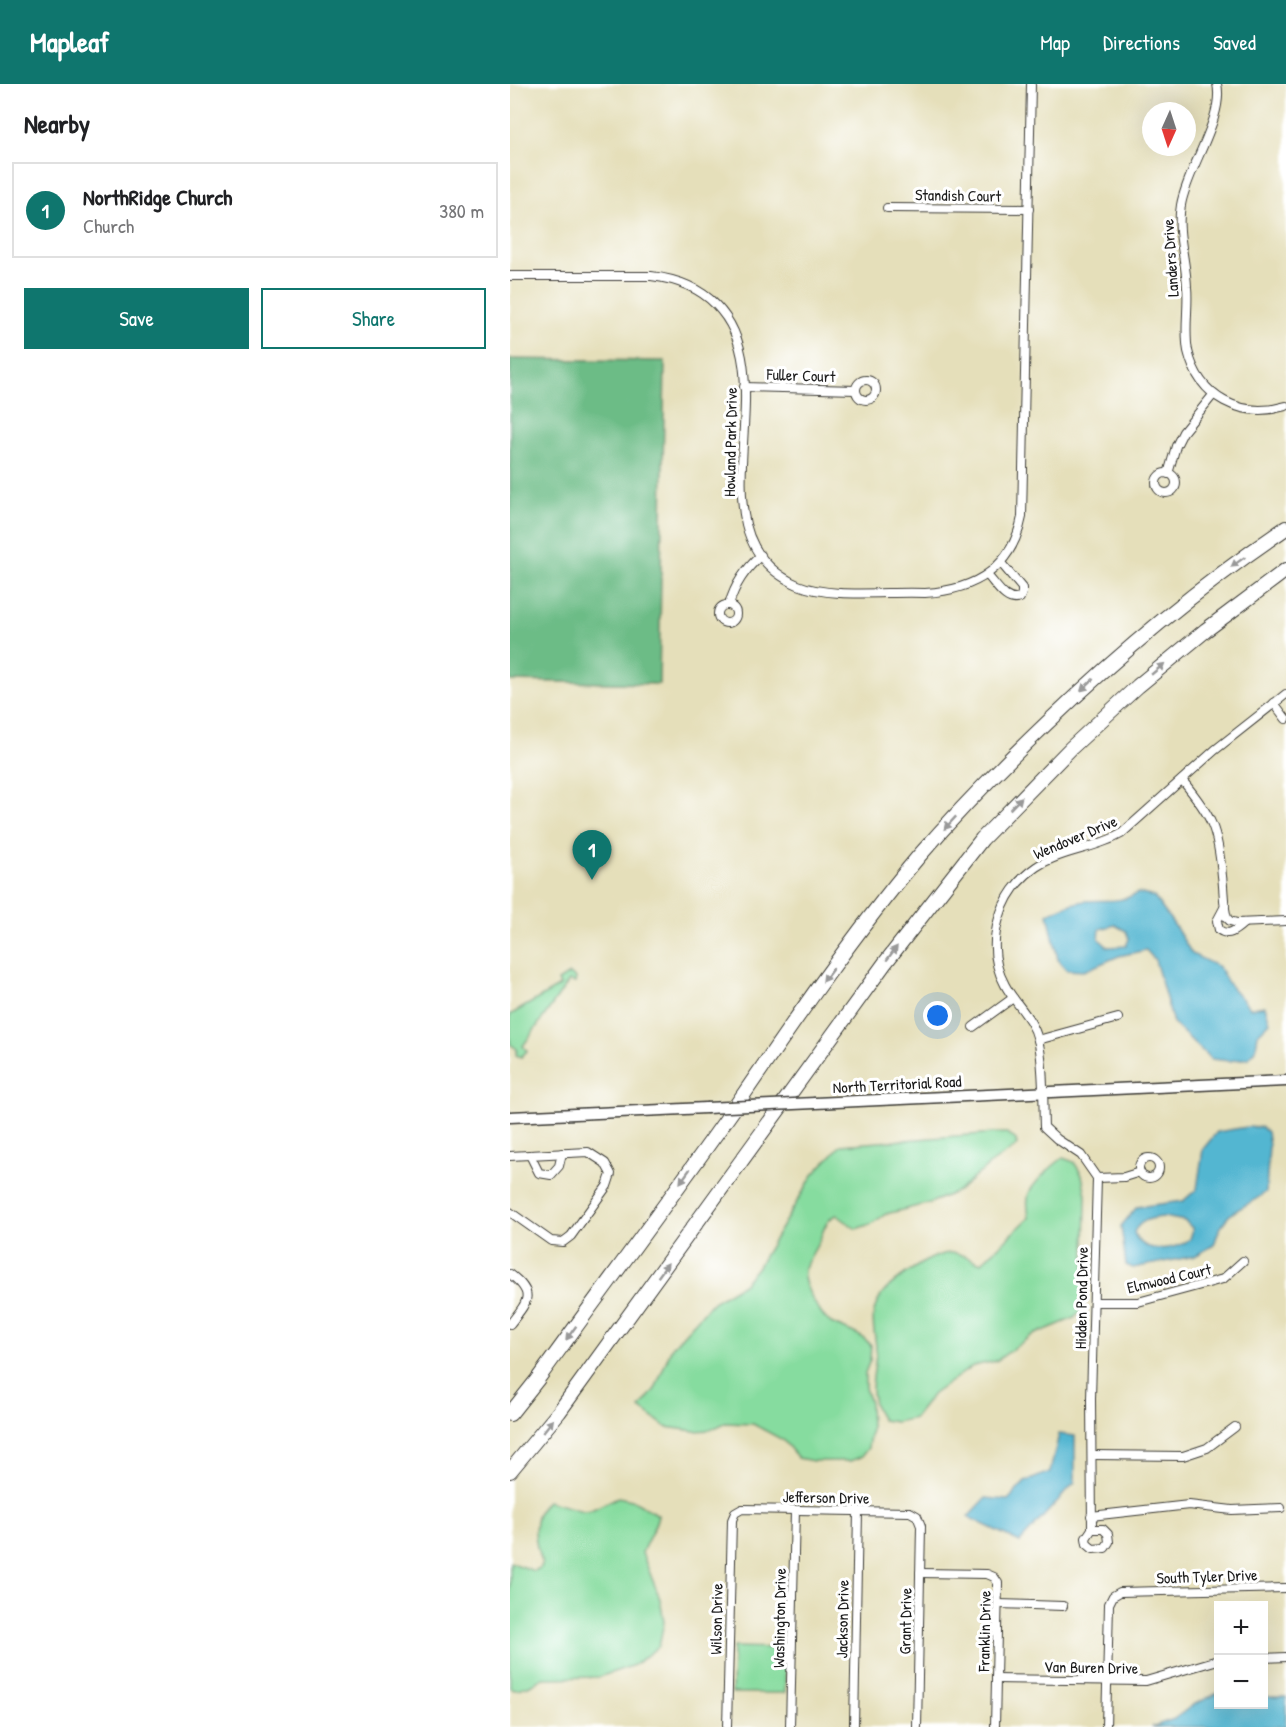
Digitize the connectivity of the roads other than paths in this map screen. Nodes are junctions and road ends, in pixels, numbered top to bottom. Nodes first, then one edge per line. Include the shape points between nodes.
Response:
1 (1031, 84) edge
2 (1217, 84) edge
3 (887, 208) dead end
4 (1029, 209) junction
5 (510, 276) edge
6 (744, 387) junction
7 (856, 390) dead end
8 (1213, 395) junction
9 (1286, 406) edge
10 (1168, 474) dead end
11 (1286, 528) edge
12 (761, 555) junction
13 (1001, 563) junction
14 (1286, 570) edge
15 (987, 575) junction
16 (729, 605) dead end
17 (1286, 694) edge
18 (1274, 703) junction
19 (1286, 718) edge
20 (1182, 780) junction
21 (1225, 906) junction
22 (1286, 921) edge
23 (1244, 923) junction
24 (1013, 998) junction
25 (1118, 1018) dead end
26 (973, 1028) dead end
27 (1038, 1040) junction
28 (1286, 1081) edge
29 (1042, 1092) junction
30 (510, 1117) edge
31 (561, 1153) junction
32 (530, 1155) junction
33 (510, 1156) edge
34 (1140, 1172) dead end
35 (1097, 1178) junction
36 (510, 1212) edge
37 (1243, 1261) dead end
38 (510, 1274) edge
39 (1094, 1302) junction
40 (510, 1324) edge
41 (510, 1414) edge
42 (1235, 1427) dead end
43 (1093, 1455) junction
44 (510, 1471) edge
45 (1281, 1508) dead end
46 (795, 1510) junction
47 (858, 1511) junction
48 (735, 1513) joint
49 (917, 1516) joint
50 (1091, 1516) junction
51 (1092, 1528) dead end
52 (920, 1573) junction
53 (1286, 1588) edge
54 (998, 1604) junction
55 (1062, 1606) dead end
56 (1286, 1657) edge
57 (1268, 1658) edge
58 (1214, 1661) edge
59 (996, 1679) junction
60 (1108, 1681) junction
61 (727, 1727) edge
62 (790, 1727) edge
63 (854, 1727) edge
64 (917, 1727) edge
65 (995, 1727) edge
66 (1106, 1727) edge

1 - 4 street, Howland Park Drive
2 - 8 street, Landers Drive via 1216,112 1185,185 1179,230 1187,286 1188,348 1199,378
3 - 4 street, Standish Court
4 - 13 street, Howland Park Drive via 1023,509 1016,538
5 - 6 street, Howland Park Drive via 651,276 689,286 714,303 736,333 744,360
6 - 7 street, Fuller Court
6 - 12 street, Howland Park Drive via 742,507 748,533
8 - 9 street via 1253,411
8 - 10 street via 1183,432
11 -> 41 highway via 1185,601 1089,683 1013,756 920,855 770,1054
12 - 15 street, Howland Park Drive via 790,580 825,592 941,592 967,586
12 - 16 street via 741,576
13 - 15 street, Howland Park Drive
13 - 15 street via 1022,588 1020,598 1008,598
44 -> 14 highway via 559,1412 885,963 982,839 1138,686
17 - 18 street, Wendover Drive
18 - 19 street
18 - 20 street, Wendover Drive
20 - 21 street via 1204,806 1214,827
20 - 24 street, Wendover Drive via 1121,834 1045,862 1016,885 998,918 995,940 999,970
21 - 23 street via 1230,921
21 - 23 street via 1217,921 1219,930 1232,932
22 - 23 street
24 - 26 street
24 - 27 street, Wendover Drive via 1030,1020
25 - 27 street
27 - 29 street, Wendover Drive
28 - 29 main road, North Territorial Road
29 - 30 main road, North Territorial Road, bridge
29 - 35 street via 1044,1126 1082,1155
31 - 32 street
31 - 32 street via 559,1166 551,1174 539,1173
31 - 36 street via 592,1153 608,1166 611,1174 607,1186 571,1236 563,1242 551,1241
32 - 33 street
34 - 35 street
35 - 39 street, Hidden Pond Drive
37 - 39 street, Elmwood Court via 1223,1279 1138,1302
38 - 40 street via 525,1287 527,1295
39 - 43 street, Hidden Pond Drive
42 - 43 street via 1207,1448 1184,1456
43 - 50 street, Hidden Pond Drive
45 - 50 street via 1232,1510 1189,1505
46 - 47 street, Jefferson Drive
46 - 48 street, Jefferson Drive via 742,1509
46 - 62 street, Washington Drive
47 - 49 street, Jefferson Drive via 910,1512
47 - 63 street, Jackson Drive
48 - 61 street, Wilson Drive
49 - 52 street, Grant Drive via 921,1526
50 - 51 street, Hidden Pond Drive
52 - 54 street, Franklin Drive via 991,1575 998,1583
52 - 64 street, Grant Drive
53 - 60 street, South Tyler Drive via 1116,1594 1109,1604
54 - 55 street
54 - 59 street, Franklin Drive
56 - 57 street
58 - 60 street, Van Buren Drive via 1153,1680
59 - 60 street, Van Buren Drive
59 - 65 street, Franklin Drive
60 - 66 street

